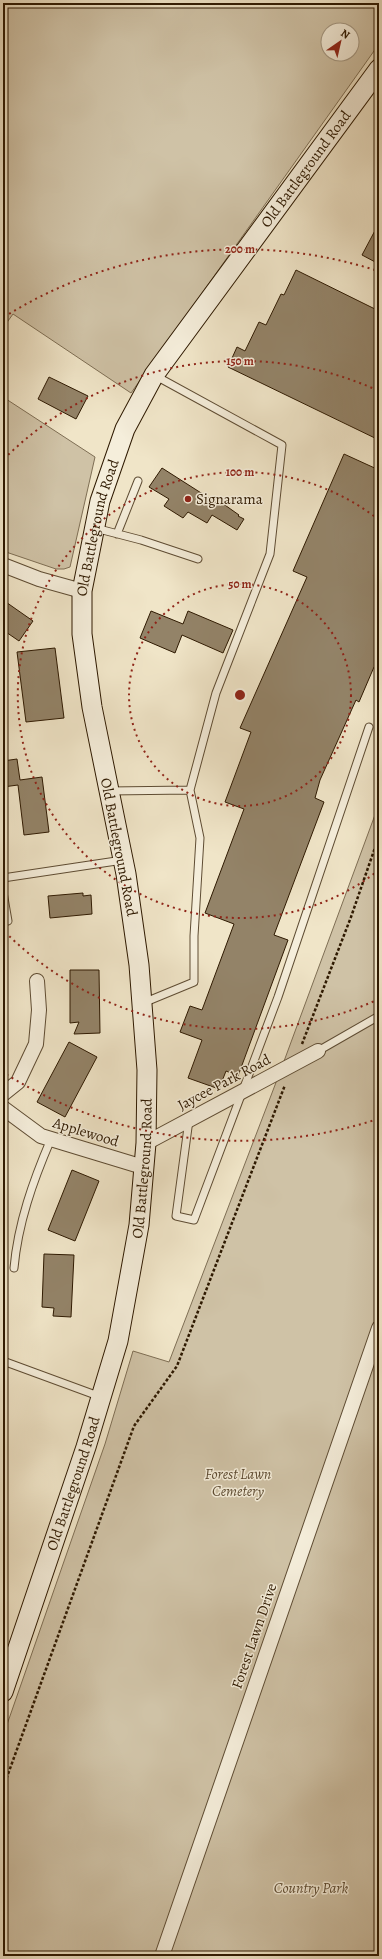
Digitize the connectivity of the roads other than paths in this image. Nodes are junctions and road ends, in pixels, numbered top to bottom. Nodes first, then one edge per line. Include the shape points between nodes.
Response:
1 (374, 79) edge
2 (154, 375) junction
3 (138, 481) dead end
4 (94, 528) junction
5 (117, 534) junction
6 (198, 559) dead end
7 (3, 565) edge
8 (82, 591) junction
9 (370, 728) dead end
10 (190, 790) junction
11 (109, 791) junction
12 (123, 860) junction
13 (3, 878) edge
14 (3, 892) edge
15 (8, 921) dead end
16 (38, 981) dead end
17 (142, 1004) junction
18 (379, 1016) edge
19 (318, 1051) joint
20 (244, 1092) junction
21 (3, 1094) edge
22 (3, 1108) edge
23 (189, 1120) junction
24 (51, 1140) junction
25 (146, 1143) junction
26 (143, 1167) junction
27 (14, 1268) dead end
28 (379, 1328) edge
29 (3, 1361) edge
30 (101, 1397) junction
31 (3, 1692) edge
32 (162, 1956) edge

1 - 2 street, Old Battleground Road
2 - 4 street, Old Battleground Road via 125,429 100,501
2 - 10 lane via 282,445 270,554 216,693
3 - 5 lane
4 - 5 lane
4 - 8 street, Old Battleground Road
5 - 6 lane
7 - 8 street via 39,579
8 - 11 street, Old Battleground Road via 82,634 91,700
9 - 20 lane
10 - 11 lane
10 - 17 lane via 200,838 194,982
11 - 12 street, Old Battleground Road
12 - 13 lane
12 - 17 street, Old Battleground Road via 139,965
14 - 15 lane
16 - 21 street via 40,1010 36,1044 18,1082
17 - 25 street, Old Battleground Road via 147,1070
18 - 19 lane
19 - 20 street, Jaycee Park Road
20 - 23 street, Jaycee Park Road
20 - 23 lane via 194,1220 176,1216
22 - 24 street, Applewood via 41,1136
23 - 25 street, Jaycee Park Road
24 - 26 street, Applewood
24 - 27 lane via 34,1177 16,1243
25 - 26 street, Old Battleground Road
26 - 30 street, Old Battleground Road via 138,1225 118,1341
28 - 32 street, Forest Lawn Drive
29 - 30 lane
30 - 31 street, Old Battleground Road

